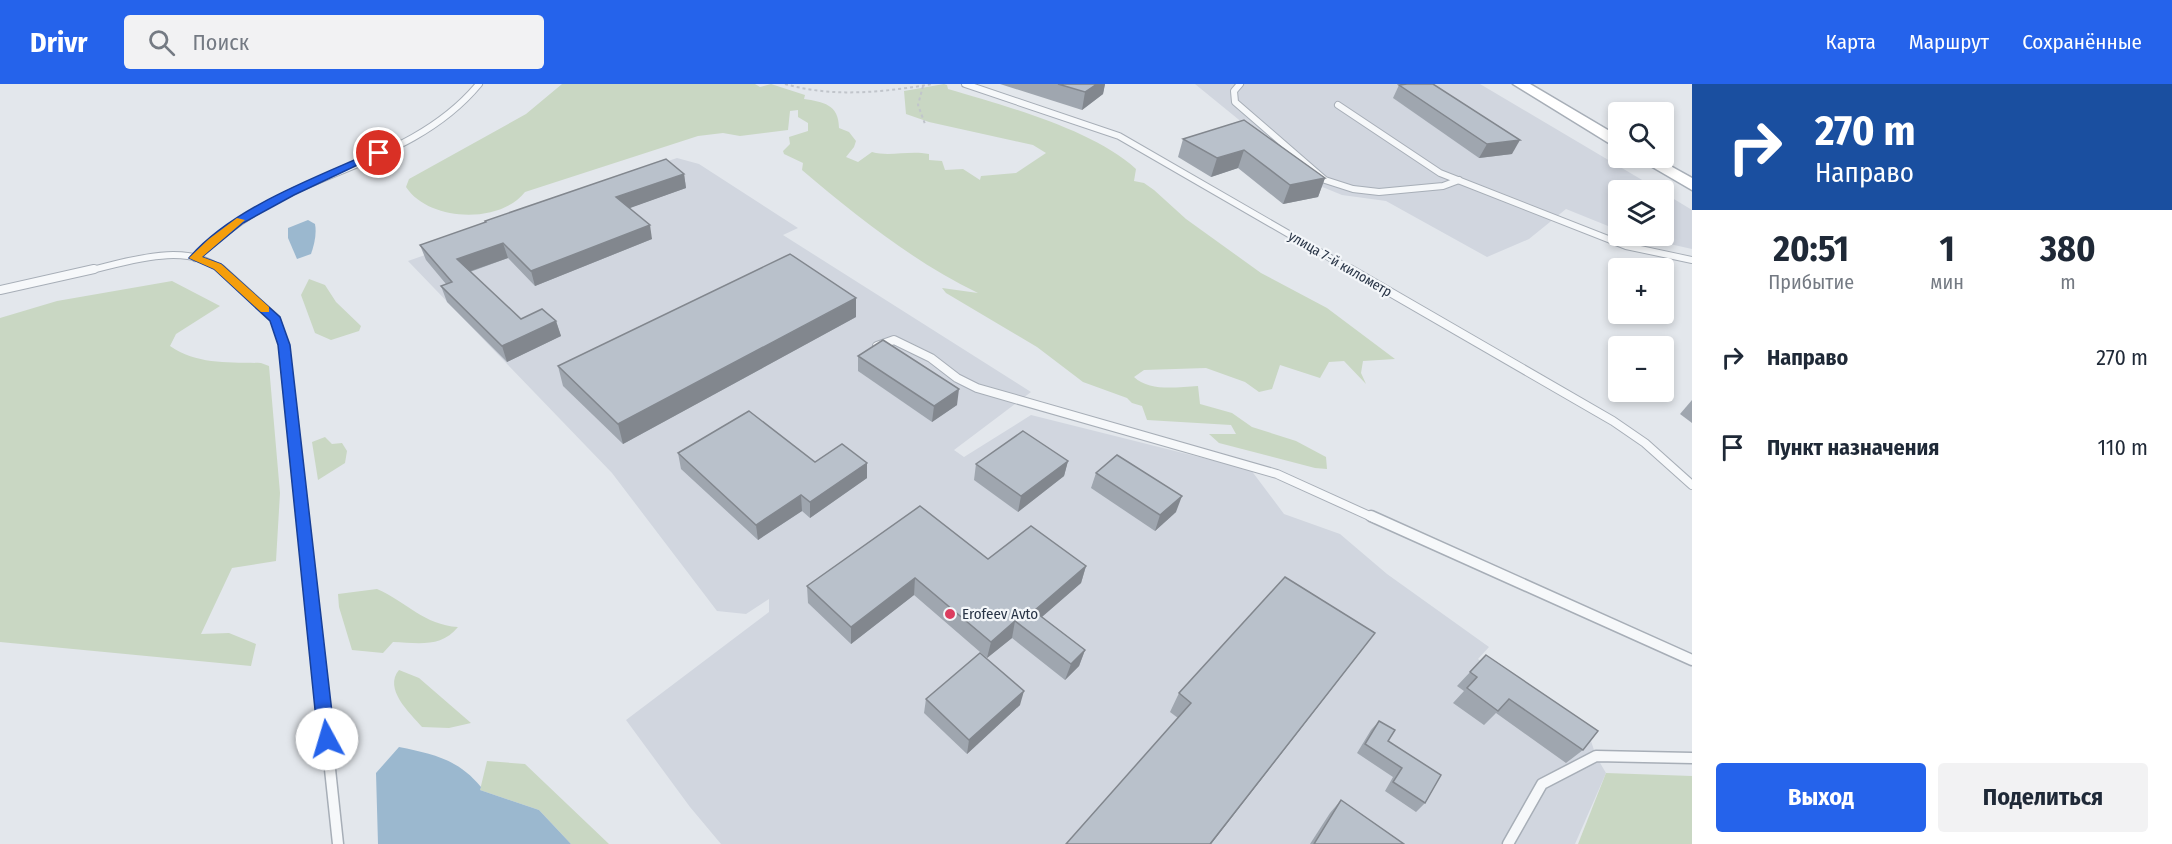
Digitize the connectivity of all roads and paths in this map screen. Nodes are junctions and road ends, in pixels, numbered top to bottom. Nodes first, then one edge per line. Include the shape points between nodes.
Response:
1 (479, 84) edge
2 (785, 84) edge
3 (933, 84) edge
4 (965, 84) edge
5 (1240, 84) edge
6 (1520, 84) edge
7 (924, 86) junction
8 (1338, 105) dead end
9 (925, 124) dead end
10 (1608, 136) edge
11 (1663, 168) edge
12 (1459, 180) junction
13 (1692, 185) edge
14 (195, 258) junction
15 (1692, 260) edge
16 (0, 290) edge
17 (867, 352) edge
18 (1692, 485) edge
19 (1692, 660) edge
20 (1692, 758) edge
21 (338, 844) edge
22 (1508, 844) edge

1 - 14 lane via 463,104 438,122 239,221
2 - 7 path via 808,91 842,92
3 - 7 path
4 - 18 lane, улица 7-й километр via 1119,136 1613,421 1645,443
5 - 12 lane via 1234,91 1235,102 1325,180 1379,192 1443,186
6 - 10 main road
7 - 9 path via 917,97
8 - 12 lane via 1440,173
11 - 13 main road
12 - 15 lane via 1626,246
14 - 16 lane via 160,255
14 - 21 lane via 218,267 276,319 284,345
17 - 19 lane via 894,340 985,391 1277,474
20 - 22 lane via 1596,756 1542,784

